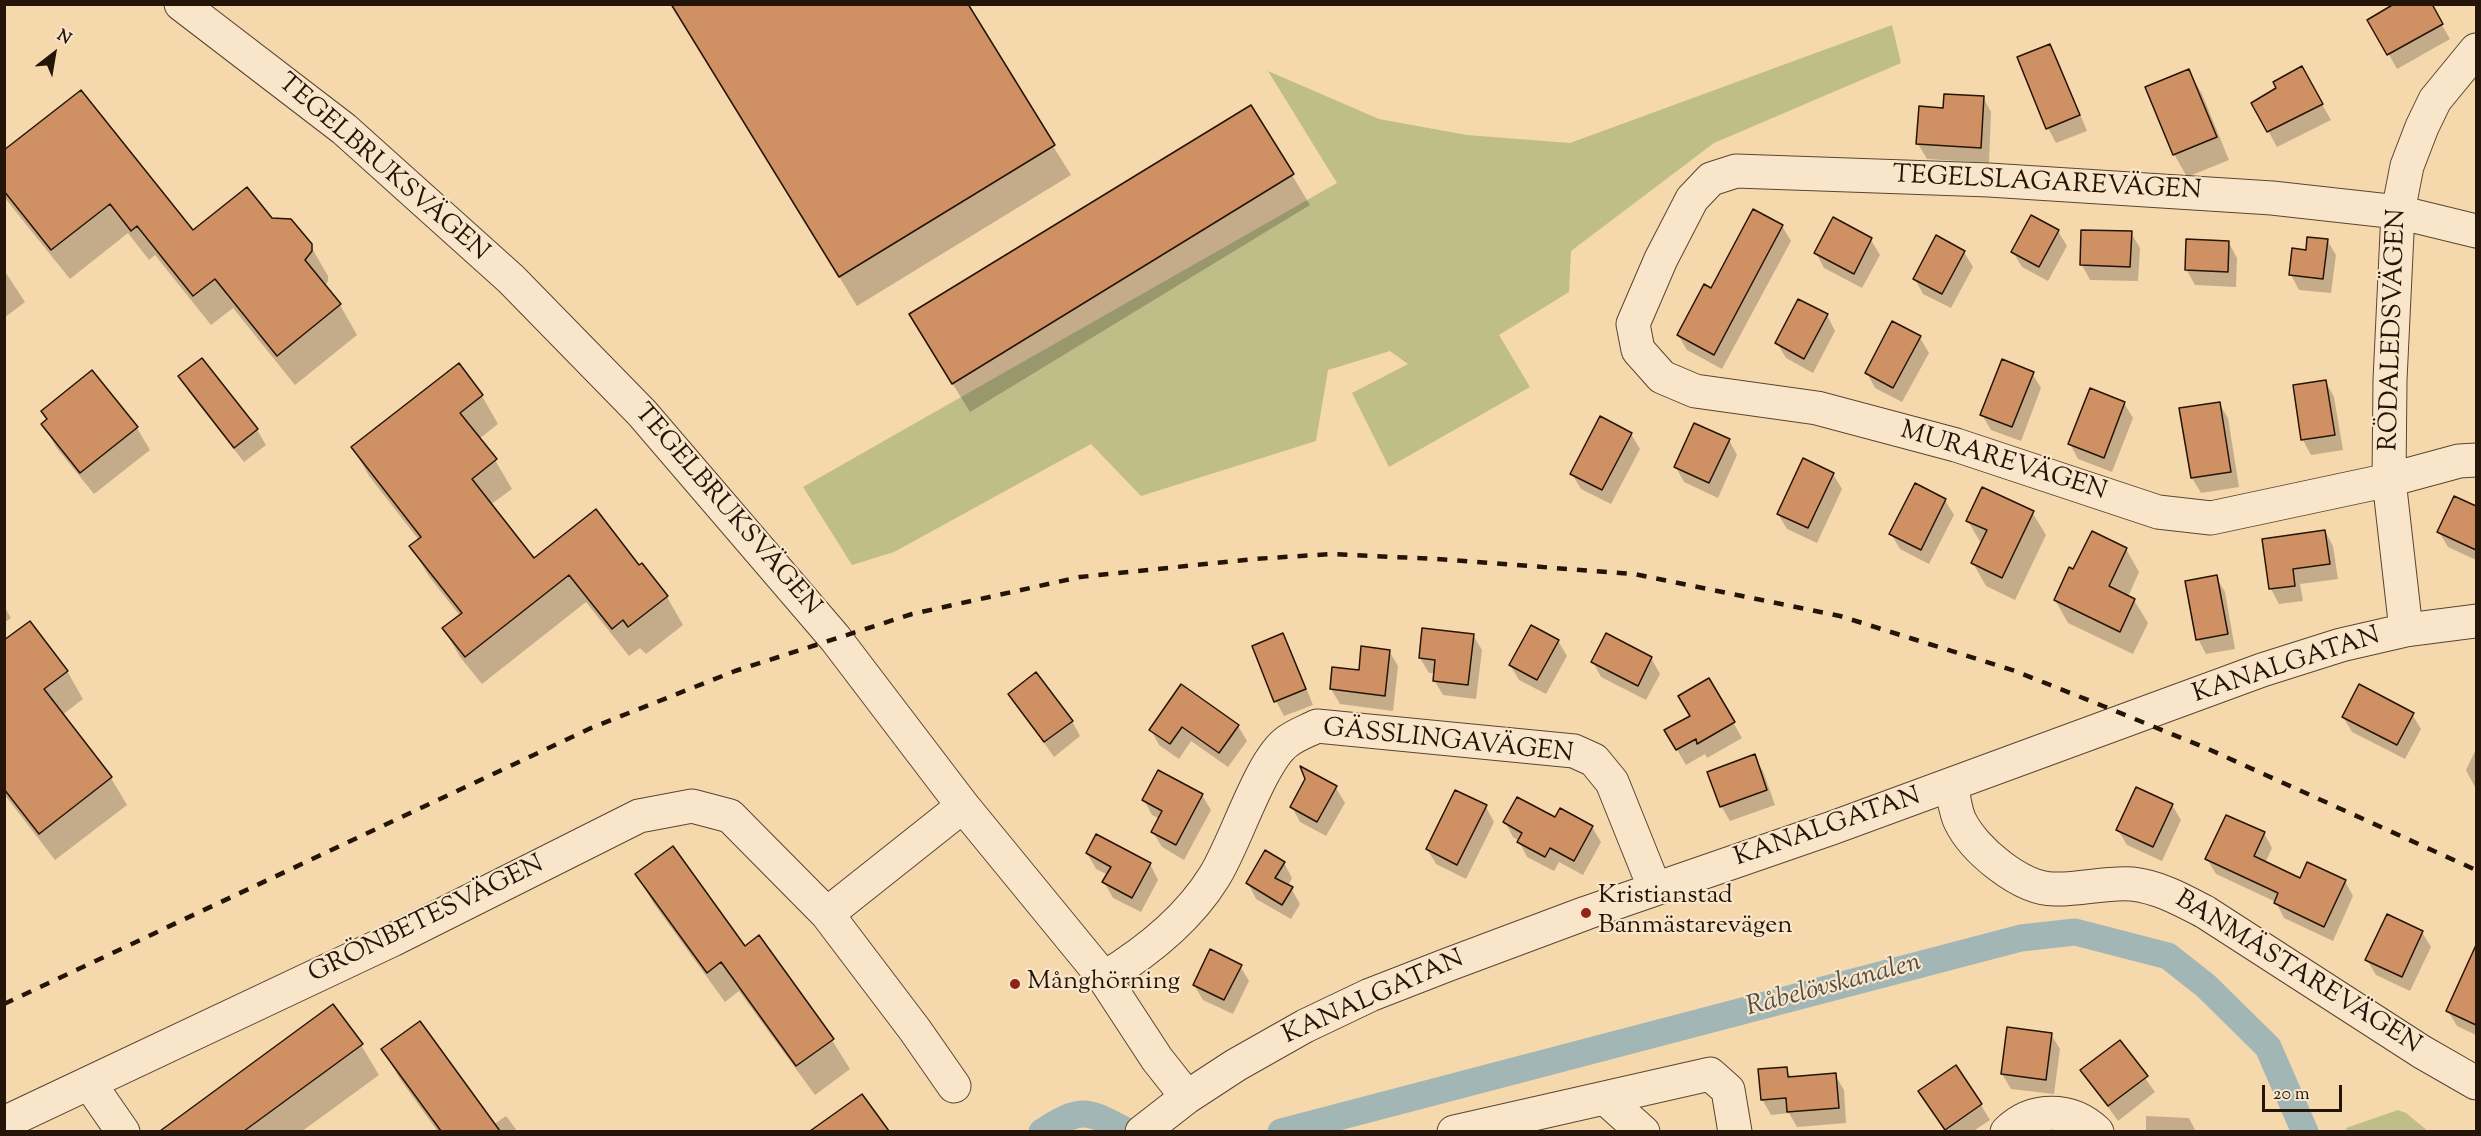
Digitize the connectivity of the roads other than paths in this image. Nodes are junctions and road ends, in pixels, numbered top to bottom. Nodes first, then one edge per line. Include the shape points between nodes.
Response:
1 (181, 4) edge
2 (2476, 50) edge
3 (2398, 212) junction
4 (2476, 231) edge
5 (1661, 259) joint
6 (2476, 460) edge
7 (2389, 480) junction
8 (2476, 621) edge
9 (2406, 630) junction
10 (1951, 785) junction
11 (963, 806) junction
12 (1655, 889) junction
13 (827, 914) junction
14 (1104, 978) junction
15 (89, 1083) junction
16 (2476, 1083) edge
17 (954, 1086) dead end
18 (1605, 1098) junction
19 (1164, 1115) edge
20 (4, 1123) edge
21 (123, 1131) edge
22 (1454, 1131) edge
23 (1643, 1131) edge
24 (1735, 1131) edge
25 (2007, 1131) edge
26 (2097, 1131) edge

1 - 11 street, TEGELBRUKSVÄGEN via 344,129 511,279 642,413 836,638
2 - 3 street, RÖDALEDSVÄGEN via 2435,100 2422,127 2407,166
3 - 4 street, TEGELSLAGAREVÄGEN
3 - 5 street, TEGELSLAGAREVÄGEN via 2225,195 1989,180 1736,171 1711,179 1692,199
3 - 7 street, RÖDALEDSVÄGEN
5 - 7 street, MURAREVÄGEN via 1633,324 1638,350 1662,377 1695,391 1817,408 1956,445 2158,513 2211,518
6 - 7 street, MURAREVÄGEN
7 - 9 street, RÖDALEDSVÄGEN
8 - 9 street, KANALGATAN
9 - 10 street, KANALGATAN via 2262,670
10 - 12 street, KANALGATAN
10 - 16 street, BANMÄSTAREVÄGEN via 1959,820 1968,834 2015,878 2054,890 2133,884 2173,895
11 - 13 street
11 - 14 street, TEGELBRUKSVÄGEN
12 - 14 street, GÄSSLINGAVÄGEN via 1612,782 1594,760 1574,751 1317,726 1287,742 1269,765 1215,876 1191,909
12 - 19 street, KANALGATAN via 1370,995 1236,1065
13 - 15 street, GRÖNBETESVÄGEN via 730,816 692,806 639,816 392,940
13 - 17 street, GRÖNBETESVÄGEN
14 - 19 street, TEGELBRUKSVÄGEN via 1156,1059
15 - 20 street, GRÖNBETESVÄGEN
15 - 21 street
18 - 22 street
18 - 23 street
18 - 24 street via 1710,1074 1728,1090
25 - 26 street via 2026,1118 2047,1113 2067,1114

